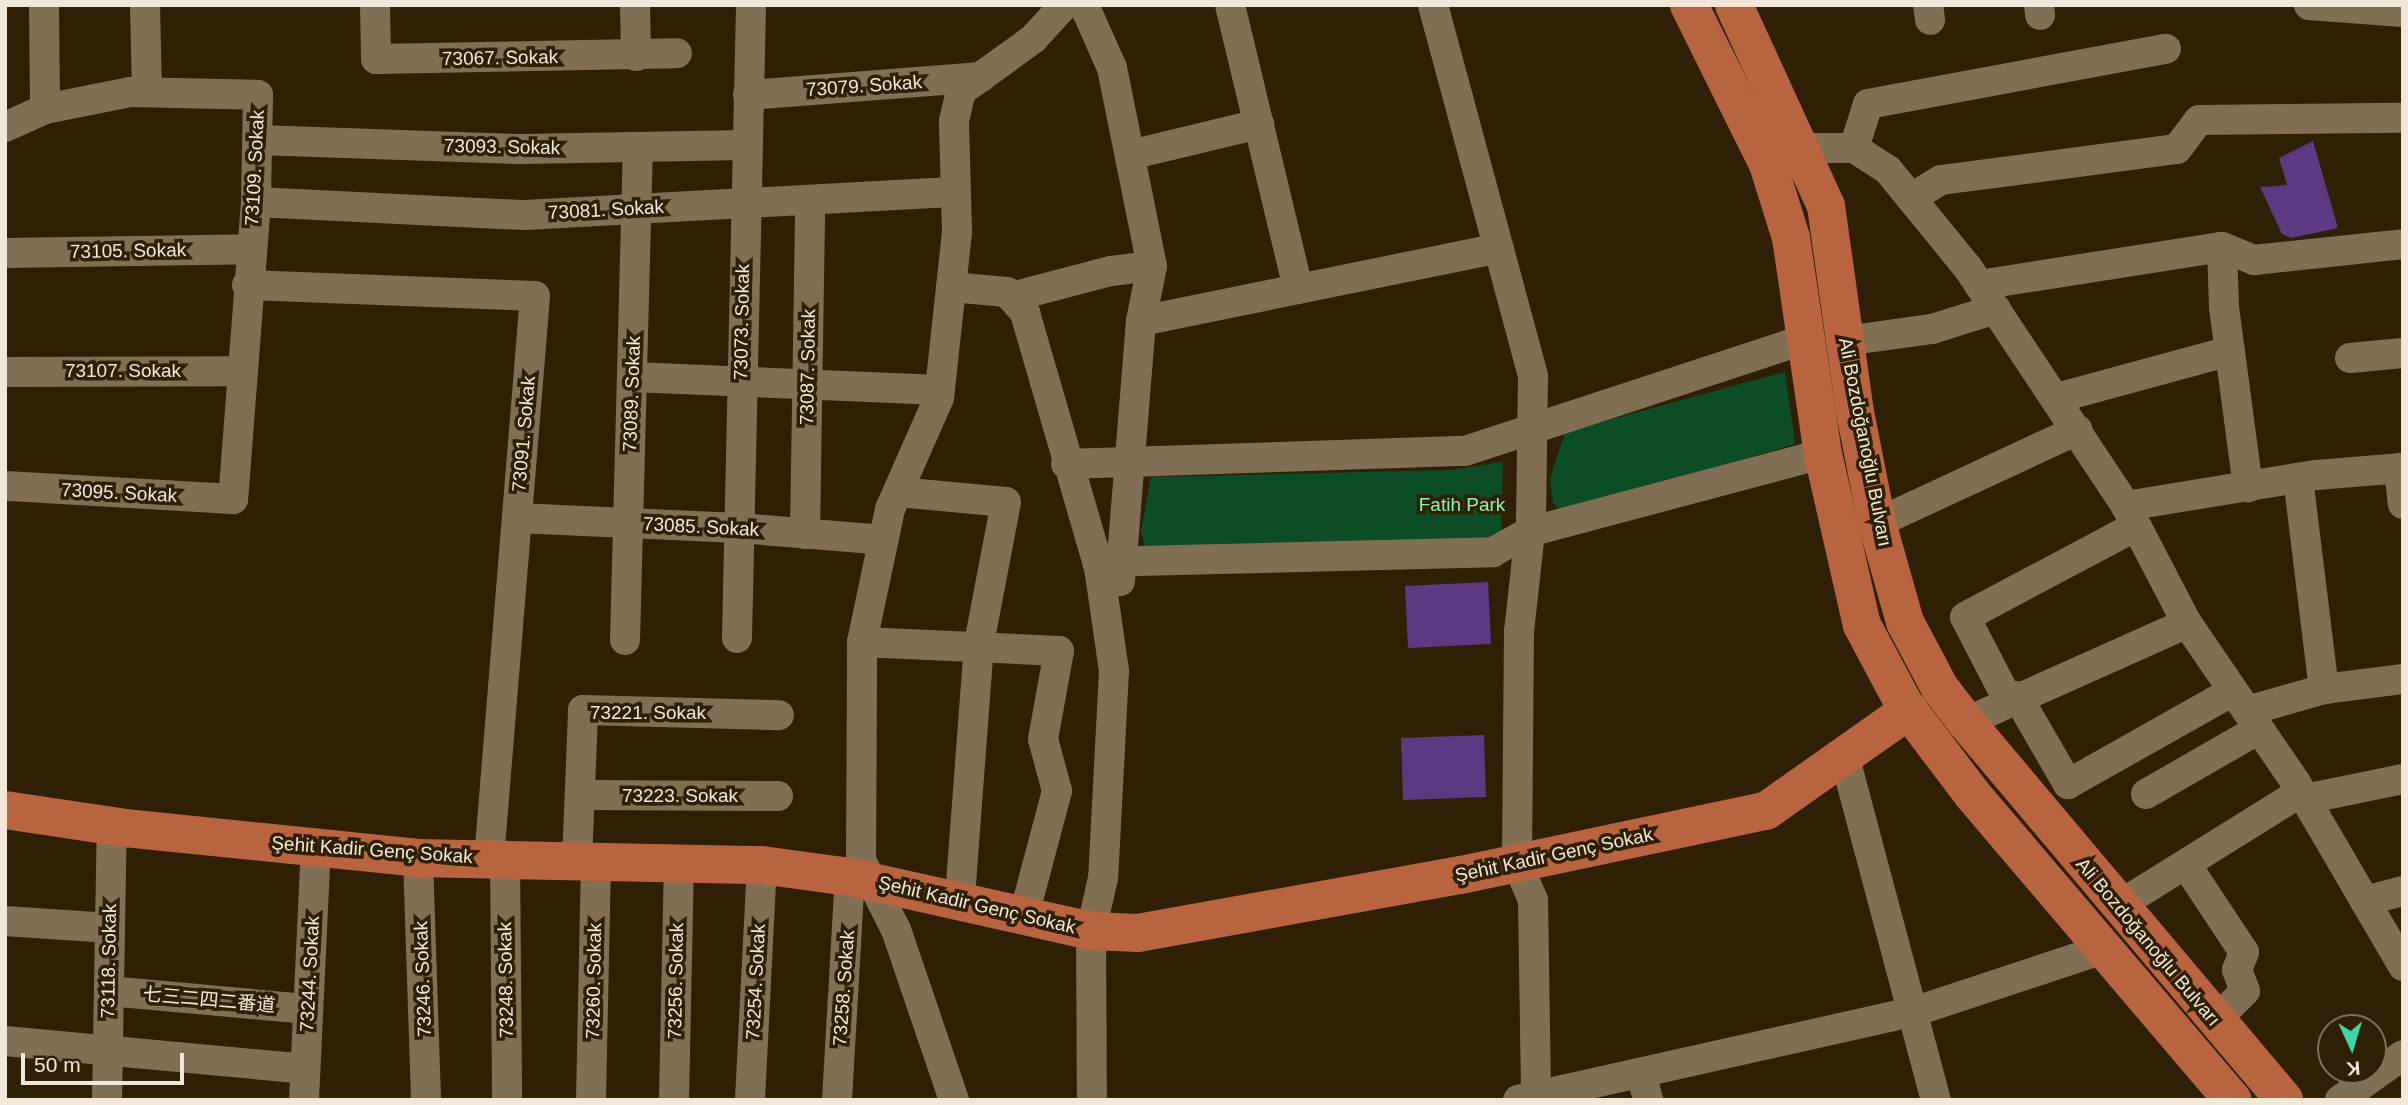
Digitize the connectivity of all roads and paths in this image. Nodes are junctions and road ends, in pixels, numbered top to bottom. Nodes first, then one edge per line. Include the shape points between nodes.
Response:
1 (44, 5) edge
2 (145, 5) edge
3 (375, 5) edge
4 (635, 5) edge
5 (751, 5) edge
6 (1063, 5) edge
7 (1084, 5) edge
8 (1230, 5) edge
9 (1433, 5) edge
10 (1689, 5) edge
11 (1734, 5) edge
12 (2309, 5) edge
13 (2403, 12) edge
14 (2166, 49) dead end
15 (677, 53) dead end
16 (636, 56) junction
17 (981, 77) junction
18 (147, 91) junction
19 (748, 95) junction
20 (45, 109) junction
21 (2403, 118) edge
22 (1259, 124) junction
23 (5, 127) edge
24 (258, 140) junction
25 (746, 145) junction
26 (638, 147) junction
27 (1801, 148) junction
28 (1853, 148) junction
29 (1130, 155) junction
30 (955, 192) junction
31 (1911, 198) junction
32 (810, 200) junction
33 (256, 202) junction
34 (744, 203) junction
35 (637, 209) junction
36 (2403, 244) edge
37 (2222, 247) junction
38 (1499, 248) junction
39 (251, 249) junction
40 (5, 253) edge
41 (1152, 266) junction
42 (247, 285) junction
43 (951, 287) junction
44 (1298, 289) junction
45 (1011, 297) junction
46 (1988, 297) junction
47 (1142, 321) junction
48 (1806, 339) junction
49 (1845, 341) junction
50 (2230, 351) junction
51 (2403, 354) edge
52 (2350, 358) dead end
53 (242, 371) junction
54 (5, 372) edge
55 (632, 377) junction
56 (741, 379) junction
57 (808, 381) junction
58 (940, 390) junction
59 (2057, 398) junction
60 (1532, 426) junction
61 (2077, 430) junction
62 (1823, 454) junction
63 (1130, 462) junction
64 (1066, 464) junction
65 (2401, 468) edge
66 (2298, 478) junction
67 (5, 486) edge
68 (2248, 486) junction
69 (898, 492) junction
70 (233, 499) joint
71 (2403, 504) edge
72 (2131, 516) junction
73 (517, 518) junction
74 (628, 523) junction
75 (1877, 523) junction
76 (739, 528) junction
77 (1530, 533) junction
78 (805, 534) junction
79 (884, 540) junction
80 (1109, 562) junction
81 (2188, 623) junction
82 (737, 638) dead end
83 (625, 640) dead end
84 (862, 642) junction
85 (979, 644) junction
86 (2403, 679) edge
87 (2324, 689) junction
88 (2012, 698) junction
89 (1909, 710) junction
90 (2246, 710) junction
91 (779, 715) dead end
92 (1966, 722) junction
93 (1844, 755) junction
94 (2403, 779) edge
95 (2146, 794) dead end
96 (581, 795) junction
97 (2303, 795) junction
98 (778, 796) dead end
99 (5, 810) edge
100 (112, 823) junction
101 (316, 848) junction
102 (418, 858) junction
103 (497, 859) junction
104 (586, 862) junction
105 (679, 863) junction
106 (1517, 863) junction
107 (762, 865) junction
108 (2187, 866) junction
109 (860, 879) junction
110 (2403, 891) edge
111 (960, 899) junction
112 (2365, 901) junction
113 (2118, 906) junction
114 (1024, 915) junction
115 (5, 921) edge
116 (110, 928) junction
117 (1091, 930) junction
118 (2103, 949) junction
119 (2403, 966) edge
120 (109, 991) junction
121 (2229, 1007) dead end
122 (308, 1009) junction
123 (1913, 1012) junction
124 (5, 1041) edge
125 (108, 1052) junction
126 (2403, 1055) edge
127 (305, 1069) junction
128 (1645, 1086) edge
129 (2352, 1096) edge
130 (1526, 1098) edge
131 (107, 1100) edge
132 (304, 1100) edge
133 (426, 1100) edge
134 (507, 1100) edge
135 (591, 1100) edge
136 (674, 1100) edge
137 (750, 1100) edge
138 (837, 1100) edge
139 (954, 1100) edge
140 (1092, 1100) edge
141 (1936, 1100) edge
142 (2232, 1100) edge
143 (2284, 1100) edge

1 - 20 street
2 - 18 street
3 - 16 street, 73067. Sokak via 376,59
4 - 16 street
5 - 19 street, 73073. Sokak
6 - 17 street via 1033,40
7 - 29 street via 1112,68
8 - 22 street
9 - 38 street
10 - 48 main road, Ali Bozdoğanoğlu Bulvarı via 1768,164 1791,238
11 - 27 main road, Ali Bozdoğanoğlu Bulvarı
12 - 13 street
14 - 28 street via 1868,104
15 - 16 street, 73067. Sokak
17 - 19 street, 73079. Sokak
17 - 30 street via 961,91 954,121
18 - 20 street, 73109. Sokak
18 - 24 street, 73109. Sokak via 258,95
19 - 25 street, 73073. Sokak
20 - 23 street, 73109. Sokak
21 - 31 street via 2199,120 2177,149 1941,180
22 - 29 street
22 - 44 street
24 - 26 street, 73093. Sokak via 522,149
24 - 33 street, 73109. Sokak
25 - 26 street, 73093. Sokak
25 - 34 street, 73073. Sokak
26 - 35 street, 73089. Sokak
27 - 28 street
27 - 49 main road, Ali Bozdoğanoğlu Bulvarı via 1826,206
28 - 31 street via 1888,170
29 - 41 street
30 - 32 street, 73081. Sokak
30 - 43 street
31 - 46 street
32 - 34 street, 73081. Sokak
32 - 57 street, 73087. Sokak
33 - 35 street, 73081. Sokak via 525,215
33 - 39 street, 73109. Sokak
34 - 35 street, 73081. Sokak
34 - 56 street, 73073. Sokak
35 - 55 street, 73089. Sokak
36 - 37 street via 2254,260
37 - 46 street
37 - 50 street
38 - 44 street
38 - 60 street via 1533,376
39 - 40 street, 73105. Sokak
39 - 42 street, 73109. Sokak
41 - 45 street via 1111,271
41 - 47 street
42 - 53 street, 73109. Sokak
42 - 73 street, 73091. Sokak via 535,296
43 - 45 street via 990,289
43 - 58 street
44 - 47 street
45 - 64 street via 1025,313
46 - 49 street via 1932,330
46 - 59 street
47 - 63 street
48 - 60 street
48 - 62 main road, Ali Bozdoğanoğlu Bulvarı
49 - 75 main road, Ali Bozdoğanoğlu Bulvarı
50 - 59 street
50 - 68 street
51 - 52 street
53 - 54 street, 73107. Sokak
53 - 70 street, 73109. Sokak
55 - 56 street
55 - 74 street, 73089. Sokak
56 - 57 street
56 - 76 street, 73073. Sokak
57 - 58 street
57 - 78 street, 73087. Sokak
58 - 69 street
59 - 61 street
60 - 63 street via 1465,451
60 - 77 street
61 - 72 street
61 - 75 street
62 - 77 street
62 - 89 main road, Ali Bozdoğanoğlu Bulvarı via 1863,625
63 - 64 street
63 - 80 street
64 - 80 street
65 - 66 street
65 - 71 street
66 - 68 street
66 - 87 street
67 - 70 street, 73095. Sokak
68 - 72 street
69 - 79 street
69 - 85 street via 1006,502
72 - 81 street
72 - 88 street via 1965,617
73 - 74 street, 73085. Sokak
73 - 103 street, 73091. Sokak
74 - 76 street, 73085. Sokak
74 - 83 street, 73089. Sokak
75 - 92 main road, Ali Bozdoğanoğlu Bulvarı via 1905,622 1940,688
76 - 78 street, 73085. Sokak
76 - 82 street, 73073. Sokak
77 - 80 street via 1493,552
77 - 106 street via 1519,631
78 - 79 street, 73085. Sokak
79 - 84 street
80 - 117 street via 1113,666 1103,878
81 - 88 street
81 - 90 street
84 - 85 street
84 - 109 street
85 - 111 street
85 - 114 street via 1059,651 1043,739 1057,791
86 - 87 street
87 - 90 street
88 - 90 street via 2068,784
88 - 92 street
89 - 93 main road, Şehit Kadir Genç Sokak
89 - 118 main road, Ali Bozdoğanoğlu Bulvarı via 1972,794
90 - 95 street
90 - 97 street
91 - 96 street, 73221. Sokak via 583,710
92 - 113 main road, Ali Bozdoğanoğlu Bulvarı
93 - 106 main road, Şehit Kadir Genç Sokak via 1766,811
93 - 123 street
94 - 97 street
96 - 98 street, 73223. Sokak
96 - 104 street, 73221. Sokak
97 - 108 street
97 - 112 street
99 - 100 main road, Şehit Kadir Genç Sokak
100 - 101 main road, Şehit Kadir Genç Sokak
100 - 116 street, 73118. Sokak
101 - 102 main road, Şehit Kadir Genç Sokak
101 - 122 street, 73244. Sokak
102 - 103 main road, Şehit Kadir Genç Sokak
102 - 133 street, 73246. Sokak
103 - 104 main road, Şehit Kadir Genç Sokak
103 - 134 street, 73248. Sokak
104 - 105 main road, Şehit Kadir Genç Sokak
104 - 135 street, 73260. Sokak
105 - 107 main road, Şehit Kadir Genç Sokak
105 - 136 street, 73256. Sokak
106 - 117 main road, Şehit Kadir Genç Sokak via 1138,933
106 - 130 street via 1533,900
107 - 109 main road, Şehit Kadir Genç Sokak
107 - 137 street, 73254. Sokak
108 - 113 street
108 - 121 street via 2244,952 2237,970 2245,991
109 - 111 main road, Şehit Kadir Genç Sokak
109 - 138 street, 73258. Sokak
109 - 139 street via 896,930
110 - 112 street
111 - 114 main road, Şehit Kadir Genç Sokak
112 - 119 street
113 - 143 main road, Ali Bozdoğanoğlu Bulvarı
114 - 117 main road, Şehit Kadir Genç Sokak
115 - 116 street
116 - 120 street, 73118. Sokak
117 - 140 street
118 - 123 street
118 - 142 main road, Ali Bozdoğanoğlu Bulvarı
120 - 122 street, 七三二四二番道
120 - 125 street, 73118. Sokak
122 - 127 street, 73244. Sokak
123 - 128 street
123 - 141 street
124 - 125 street
125 - 127 street
125 - 131 street, 73118. Sokak
126 - 129 street
127 - 132 street, 73244. Sokak
128 - 130 street

